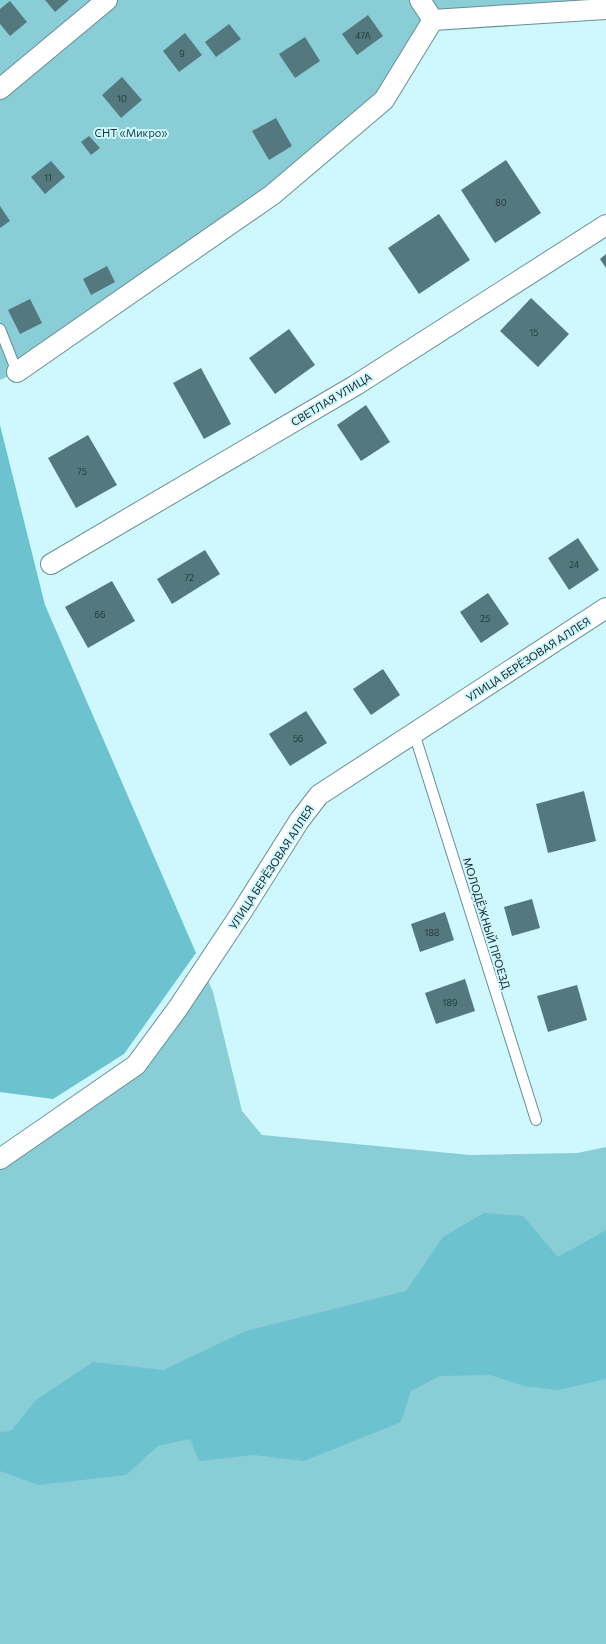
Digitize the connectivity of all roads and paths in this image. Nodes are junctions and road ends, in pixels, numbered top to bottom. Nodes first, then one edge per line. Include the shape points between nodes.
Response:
1 (107, 0) edge
2 (420, 0) edge
3 (606, 9) edge
4 (432, 20) junction
5 (0, 89) edge
6 (606, 225) edge
7 (0, 329) edge
8 (17, 372) joint
9 (51, 564) dead end
10 (606, 608) edge
11 (414, 733) junction
12 (536, 1120) dead end
13 (0, 1159) edge

1 - 5 street
2 - 4 street
3 - 4 street
4 - 8 street via 384,100 272,195
6 - 9 street, СВЕТЛАЯ УЛИЦА via 356,385
7 - 8 lane
10 - 11 street, УЛИЦА БЕРЁЗОВАЯ АЛЛЕЯ
11 - 12 lane, МОЛОДЁЖНЫЙ ПРОЕЗД
11 - 13 street, УЛИЦА БЕРЁЗОВАЯ АЛЛЕЯ via 319,795 298,821 178,1008 136,1065

